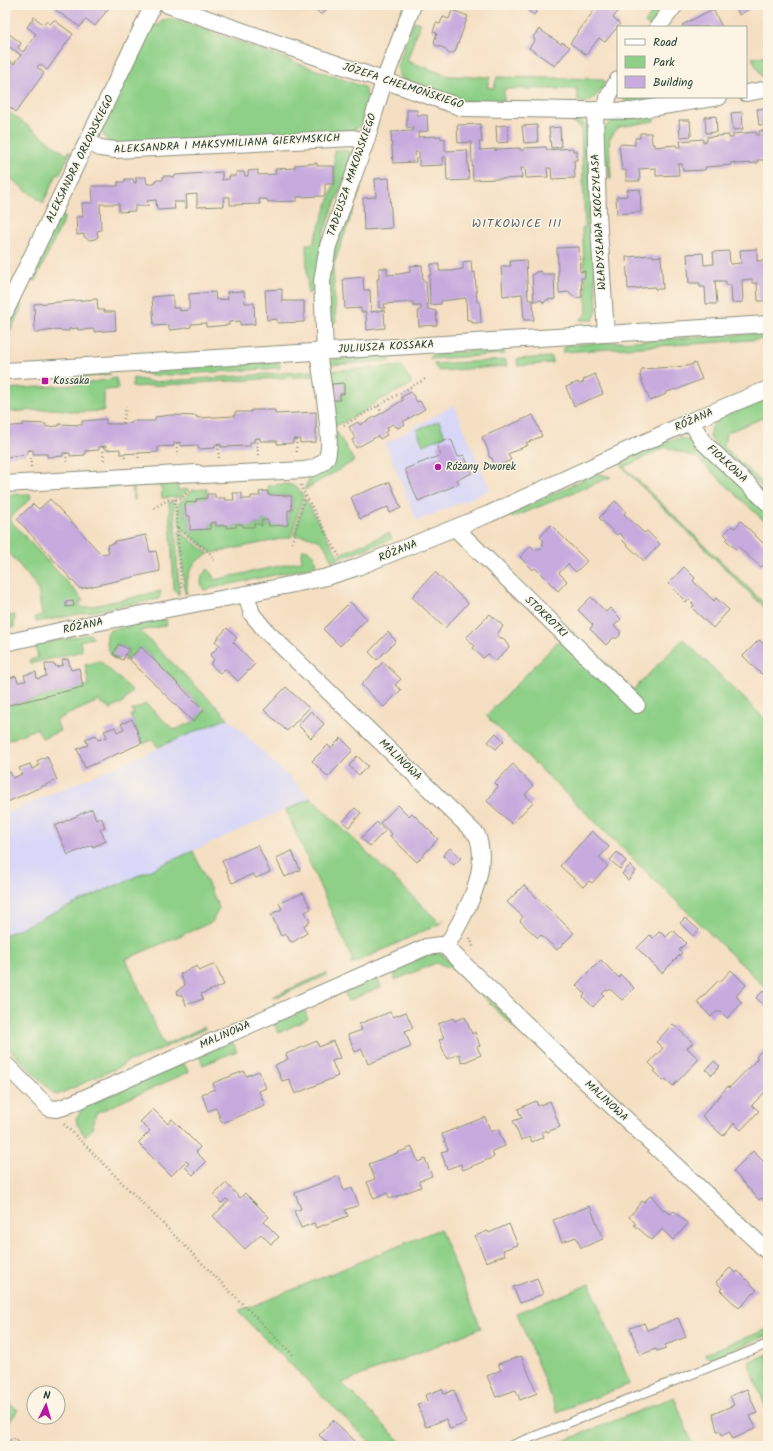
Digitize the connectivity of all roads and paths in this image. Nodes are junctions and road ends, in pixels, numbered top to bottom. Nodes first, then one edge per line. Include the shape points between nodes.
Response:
1 (153, 5) edge
2 (168, 5) edge
3 (413, 5) edge
4 (675, 5) edge
5 (659, 26) edge
6 (384, 81) junction
7 (617, 82) edge
8 (768, 89) edge
9 (747, 93) edge
10 (713, 98) edge
11 (600, 110) junction
12 (366, 141) junction
13 (88, 142) junction
14 (5, 312) edge
15 (768, 324) edge
16 (606, 334) junction
17 (321, 351) junction
18 (5, 370) edge
19 (425, 379) dead end
20 (768, 389) edge
21 (378, 406) junction
22 (126, 407) dead end
23 (382, 413) dead end
24 (691, 421) junction
25 (123, 423) dead end
26 (327, 430) junction
27 (257, 438) dead end
28 (296, 439) dead end
29 (177, 443) dead end
30 (218, 444) dead end
31 (103, 447) dead end
32 (30, 450) dead end
33 (178, 452) dead end
34 (66, 453) dead end
35 (138, 453) dead end
36 (103, 456) dead end
37 (31, 460) dead end
38 (139, 460) dead end
39 (67, 461) dead end
40 (297, 461) dead end
41 (258, 463) dead end
42 (219, 465) dead end
43 (297, 482) dead end
44 (5, 484) edge
45 (305, 495) junction
46 (175, 499) dead end
47 (768, 503) edge
48 (177, 528) junction
49 (455, 528) junction
50 (292, 543) dead end
51 (214, 560) dead end
52 (341, 561) dead end
53 (182, 594) dead end
54 (246, 594) junction
55 (5, 643) edge
56 (636, 705) dead end
57 (446, 947) junction
58 (5, 1064) edge
59 (48, 1108) junction
60 (768, 1252) edge
61 (768, 1344) edge
62 (294, 1356) dead end
63 (510, 1446) edge

1 - 13 street, ALEKSANDRA ORŁOWSKIEGO
2 - 6 street, JÓZEFA CHEŁMOŃSKIEGO
3 - 6 street, TADEUSZA MAKOWSKIEGO
4 - 5 street
6 - 11 street, JÓZEFA CHEŁMOŃSKIEGO via 463,108
6 - 12 street, TADEUSZA MAKOWSKIEGO
7 - 11 street, WŁADYSŁAWA SKOCZYLASA
8 - 9 street
10 - 11 street, JÓZEFA CHEŁMOŃSKIEGO via 632,111
11 - 16 street, WŁADYSŁAWA SKOCZYLASA via 598,214
12 - 13 street, ALEKSANDRA I MAKSYMILIANA GIERYMSKICH via 353,138 115,150 100,148
12 - 17 street, TADEUSZA MAKOWSKIEGO via 328,246 322,281
13 - 14 street, ALEKSANDRA ORŁOWSKIEGO
15 - 16 street, JULIUSZA KOSSAKA
16 - 17 street, JULIUSZA KOSSAKA
17 - 18 street, JULIUSZA KOSSAKA
17 - 26 street
19 - 21 path
20 - 24 street, RÓŻANA
21 - 23 path
21 - 26 path via 334,430
22 - 25 path
24 - 47 street, FIOŁKOWA via 703,442
24 - 49 street, RÓŻANA
26 - 44 street via 326,458 314,469
27 - 41 path
28 - 40 path
29 - 33 path
30 - 42 path
31 - 36 path
32 - 37 path
34 - 39 path
35 - 38 path
43 - 45 path via 301,482
45 - 50 path
45 - 52 path
46 - 48 path
48 - 51 path via 211,554
48 - 53 path
49 - 54 street, RÓŻANA via 355,568
49 - 56 street, STOKROTKI
54 - 55 street, RÓŻANA
54 - 57 street, MALINOWA via 252,614 265,630 477,835 481,851 478,877 464,917
57 - 59 street, MALINOWA via 441,945 426,948 64,1107
57 - 60 street, MALINOWA
58 - 59 street
59 - 62 path
61 - 63 lane

